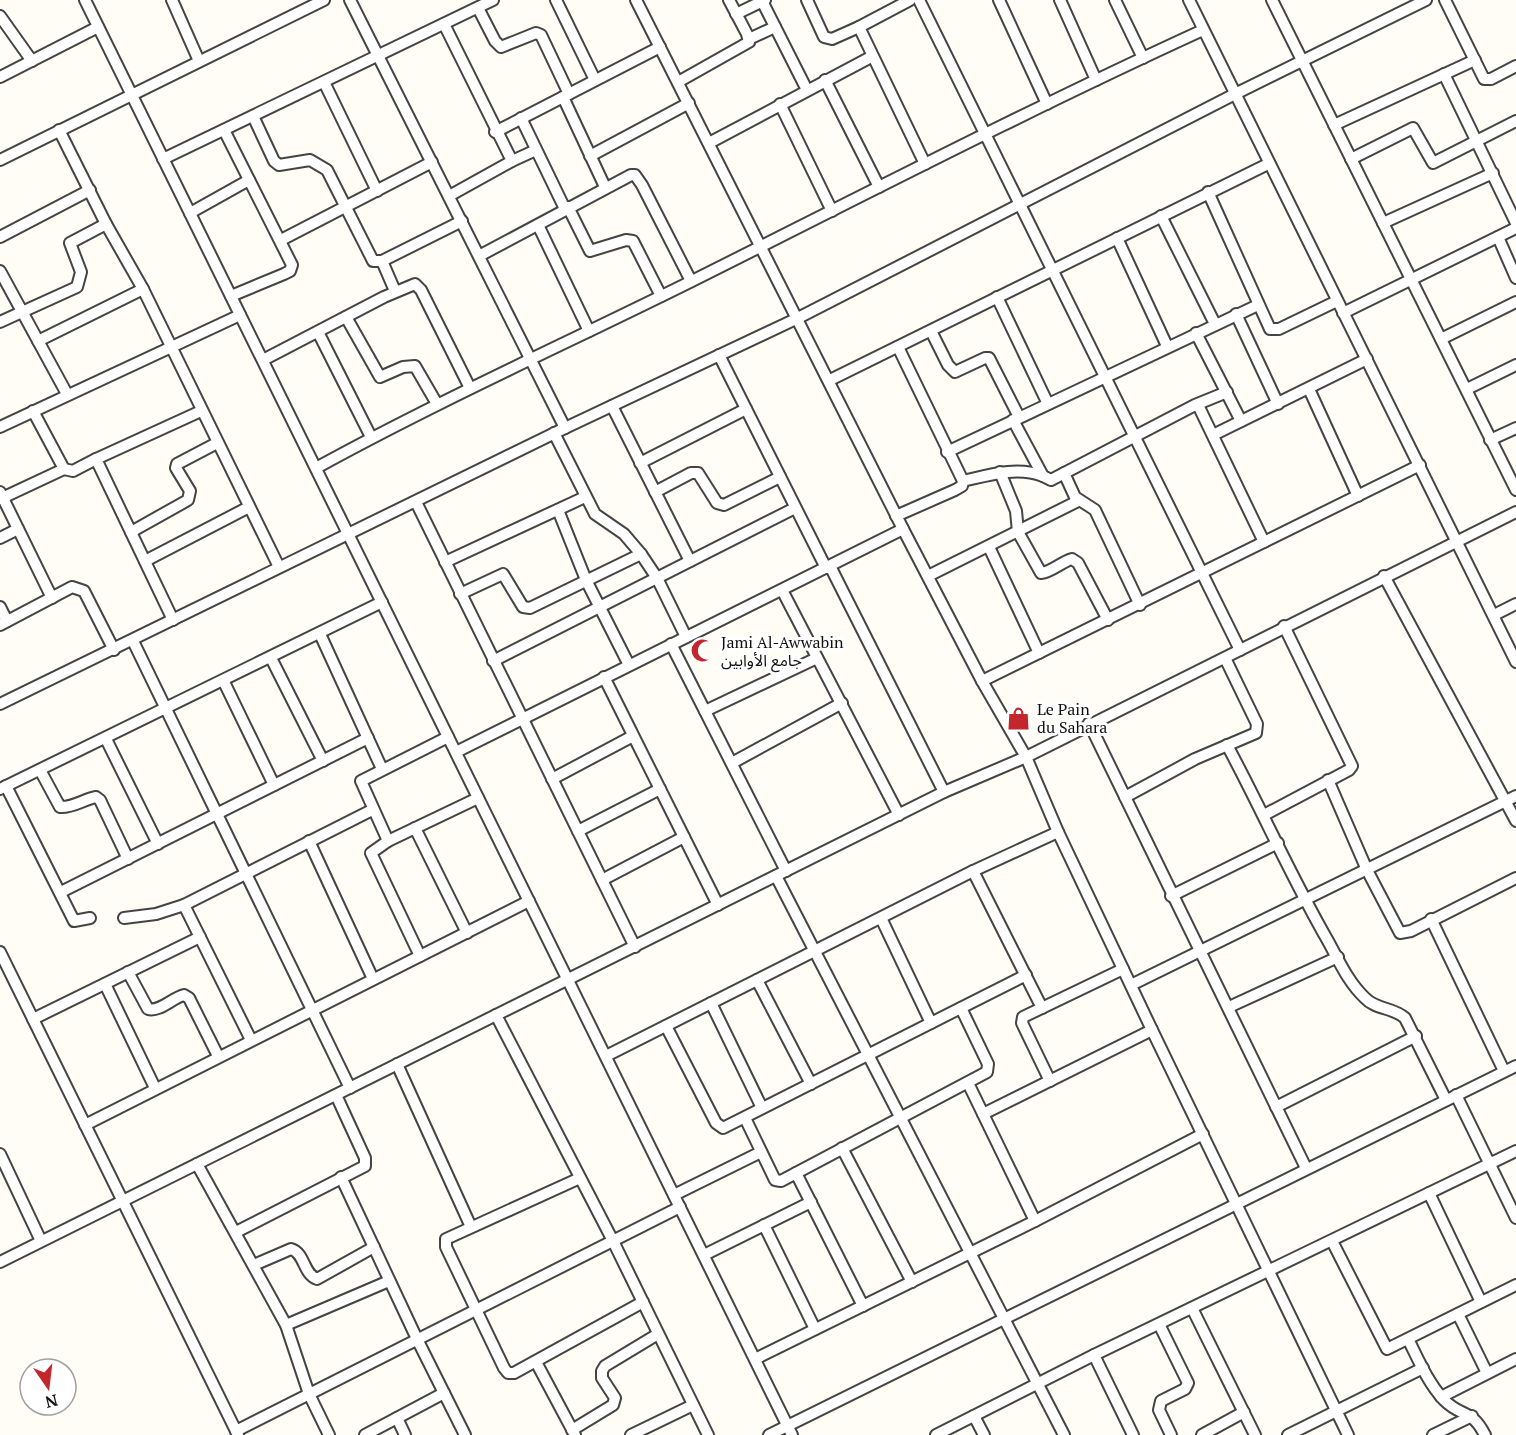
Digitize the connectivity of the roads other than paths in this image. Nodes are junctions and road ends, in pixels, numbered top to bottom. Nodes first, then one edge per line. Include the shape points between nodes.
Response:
1 (85, 0) edge
2 (172, 0) edge
3 (324, 0) edge
4 (350, 0) edge
5 (493, 0) edge
6 (556, 0) edge
7 (636, 0) edge
8 (729, 0) edge
9 (807, 0) edge
10 (910, 0) edge
11 (919, 0) edge
12 (999, 0) edge
13 (1060, 0) edge
14 (1115, 0) edge
15 (1189, 0) edge
16 (1426, 0) edge
17 (1445, 0) edge
18 (763, 1) edge
19 (1275, 1) edge
20 (1408, 4) edge
21 (478, 8) junction
22 (736, 14) junction
23 (0, 16) edge
24 (444, 24) junction
25 (98, 27) junction
26 (775, 27) junction
27 (859, 27) junction
28 (1203, 30) junction
29 (749, 39) junction
30 (660, 46) junction
31 (379, 55) junction
32 (872, 57) junction
33 (1143, 58) junction
34 (1475, 60) junction
35 (32, 61) junction
36 (200, 61) junction
37 (1302, 61) junction
38 (1516, 66) edge
39 (1444, 74) junction
40 (0, 77) edge
41 (595, 80) junction
42 (825, 80) junction
43 (1096, 80) junction
44 (324, 82) junction
45 (678, 82) junction
46 (807, 90) junction
47 (1235, 94) junction
48 (132, 95) junction
49 (566, 95) junction
50 (689, 104) junction
51 (780, 104) junction
52 (1047, 104) junction
53 (253, 116) junction
54 (521, 118) junction
55 (1516, 121) edge
56 (1334, 125) junction
57 (59, 130) junction
58 (224, 130) junction
59 (495, 132) junction
60 (984, 134) junction
61 (1477, 141) junction
62 (709, 143) junction
63 (536, 150) junction
64 (590, 156) junction
65 (163, 159) junction
66 (1351, 159) junction
67 (0, 160) edge
68 (512, 161) junction
69 (432, 162) junction
70 (925, 164) junction
71 (1268, 164) junction
72 (1493, 173) junction
73 (249, 180) junction
74 (605, 187) junction
75 (879, 187) junction
76 (90, 190) junction
77 (377, 190) junction
78 (1208, 192) junction
79 (449, 196) junction
80 (1020, 205) junction
81 (346, 207) junction
82 (566, 208) junction
83 (832, 211) junction
84 (190, 213) junction
85 (1161, 216) junction
86 (462, 222) junction
87 (1383, 223) junction
88 (1516, 223) edge
89 (106, 224) junction
90 (538, 225) junction
91 (1516, 228) edge
92 (0, 237) edge
93 (1498, 237) junction
94 (1117, 238) junction
95 (281, 240) junction
96 (761, 246) junction
97 (479, 256) junction
98 (382, 261) junction
99 (1052, 270) junction
100 (0, 271) edge
101 (1411, 278) junction
102 (1516, 278) edge
103 (691, 281) junction
104 (143, 289) junction
105 (396, 291) junction
106 (231, 296) junction
107 (661, 296) junction
108 (997, 297) junction
109 (1337, 301) junction
110 (1516, 302) edge
111 (1258, 305) junction
112 (23, 313) junction
113 (1343, 313) junction
114 (1236, 314) junction
115 (240, 315) junction
116 (346, 317) junction
117 (798, 318) junction
118 (0, 322) edge
119 (1215, 324) junction
120 (589, 331) junction
121 (931, 331) junction
122 (318, 332) junction
123 (1196, 333) junction
124 (1441, 339) junction
125 (38, 341) junction
126 (170, 346) junction
127 (1167, 346) junction
128 (898, 347) junction
129 (719, 355) junction
130 (531, 359) junction
131 (1367, 359) junction
132 (263, 360) junction
133 (1516, 365) edge
134 (1104, 377) junction
135 (830, 380) junction
136 (470, 388) junction
137 (1467, 388) junction
138 (1309, 389) junction
139 (1227, 392) junction
140 (67, 394) junction
141 (437, 404) junction
142 (1048, 404) junction
143 (1278, 404) junction
144 (1198, 405) junction
145 (612, 406) junction
146 (746, 409) junction
147 (33, 411) junction
148 (201, 411) junction
149 (0, 413) edge
150 (1016, 419) junction
151 (1241, 421) junction
152 (3, 426) edge
153 (1516, 428) edge
154 (560, 431) junction
155 (1213, 435) junction
156 (370, 437) junction
157 (1134, 437) junction
158 (1491, 440) junction
159 (217, 443) junction
160 (947, 452) junction
161 (96, 459) junction
162 (640, 463) junction
163 (1420, 465) junction
164 (316, 468) junction
165 (64, 469) junction
166 (1000, 472) junction
167 (1064, 473) junction
168 (1043, 476) junction
169 (780, 477) junction
170 (963, 481) junction
171 (1516, 490) edge
172 (655, 492) junction
173 (1, 496) edge
174 (1358, 496) junction
175 (585, 497) junction
176 (1078, 501) junction
177 (416, 502) junction
178 (249, 507) junction
179 (795, 508) junction
180 (558, 510) junction
181 (1516, 512) edge
182 (896, 516) junction
183 (18, 529) junction
184 (903, 529) junction
185 (131, 532) junction
186 (1018, 532) junction
187 (348, 534) junction
188 (0, 538) edge
189 (1458, 540) junction
190 (1264, 542) junction
191 (989, 547) junction
192 (641, 554) junction
193 (145, 561) junction
194 (690, 561) junction
195 (445, 562) junction
196 (279, 567) junction
197 (828, 567) junction
198 (1202, 574) junction
199 (928, 576) junction
200 (1384, 576) junction
201 (657, 578) junction
202 (586, 580) junction
203 (782, 590) junction
204 (460, 594) junction
205 (52, 598) junction
206 (382, 602) junction
207 (1516, 604) edge
208 (1140, 605) junction
209 (0, 607) edge
210 (600, 607) junction
211 (1494, 615) junction
212 (173, 620) junction
213 (1108, 620) junction
214 (4, 623) edge
215 (1284, 627) junction
216 (320, 634) junction
217 (686, 637) junction
218 (133, 641) junction
219 (671, 644) junction
220 (114, 650) junction
221 (1240, 650) junction
222 (1039, 653) junction
223 (271, 658) junction
224 (817, 658) junction
225 (1226, 658) junction
226 (493, 661) junction
227 (1516, 662) edge
228 (630, 664) junction
229 (604, 677) junction
230 (982, 681) junction
231 (224, 682) junction
232 (0, 704) edge
233 (842, 704) junction
234 (166, 710) junction
235 (705, 711) junction
236 (522, 719) junction
237 (1089, 723) junction
238 (633, 736) junction
239 (448, 737) junction
240 (368, 738) junction
241 (106, 739) junction
242 (1227, 745) junction
243 (456, 752) junction
244 (1026, 757) junction
245 (323, 761) junction
246 (732, 763) junction
247 (382, 769) junction
248 (40, 770) junction
249 (552, 779) junction
250 (1328, 780) junction
251 (274, 785) junction
252 (3, 788) edge
253 (660, 789) junction
254 (944, 792) junction
255 (1125, 797) junction
256 (478, 798) junction
257 (1511, 799) edge
258 (372, 810) junction
259 (217, 814) junction
260 (899, 815) junction
261 (1264, 815) junction
262 (1516, 821) edge
263 (415, 828) junction
264 (578, 831) junction
265 (1058, 832) junction
266 (684, 837) junction
267 (309, 841) junction
268 (388, 841) junction
269 (1278, 843) junction
270 (158, 844) junction
271 (128, 859) junction
272 (1368, 870) junction
273 (973, 871) junction
274 (245, 873) junction
275 (781, 873) junction
276 (1516, 878) edge
277 (602, 880) junction
278 (61, 892) junction
279 (1172, 896) junction
280 (1305, 900) junction
281 (529, 901) junction
282 (184, 905) junction
283 (718, 905) junction
284 (90, 918) dead end
285 (124, 918) dead end
286 (881, 918) junction
287 (1431, 919) junction
288 (466, 933) junction
289 (200, 937) junction
290 (635, 946) junction
291 (814, 951) junction
292 (1198, 951) junction
293 (0, 952) edge
294 (420, 956) junction
295 (1338, 957) junction
296 (1123, 969) junction
297 (128, 972) junction
298 (11, 975) junction
299 (1026, 975) junction
300 (373, 979) junction
301 (568, 979) junction
302 (0, 980) edge
303 (757, 980) junction
304 (105, 984) junction
305 (1131, 985) junction
306 (711, 1003) junction
307 (1229, 1007) junction
308 (961, 1008) junction
309 (1042, 1008) junction
310 (312, 1010) junction
311 (496, 1015) junction
312 (33, 1018) junction
313 (932, 1023) junction
314 (666, 1026) junction
315 (1152, 1030) junction
316 (1416, 1036) junction
317 (251, 1040) junction
318 (867, 1055) junction
319 (218, 1056) junction
320 (606, 1056) junction
321 (397, 1064) junction
322 (1516, 1066) edge
323 (1504, 1071) junction
324 (1050, 1081) junction
325 (968, 1083) junction
326 (810, 1084) junction
327 (155, 1088) junction
328 (350, 1088) junction
329 (336, 1095) junction
330 (1451, 1098) junction
331 (1276, 1107) junction
332 (762, 1108) junction
333 (983, 1114) junction
334 (745, 1118) junction
335 (900, 1118) junction
336 (85, 1125) junction
337 (1203, 1134) junction
338 (842, 1148) junction
339 (1516, 1150) edge
340 (761, 1152) junction
341 (0, 1154) edge
342 (197, 1164) junction
343 (1490, 1164) junction
344 (1306, 1168) junction
345 (796, 1173) junction
346 (5, 1176) edge
347 (341, 1177) junction
348 (580, 1178) junction
349 (1429, 1193) junction
350 (674, 1195) junction
351 (123, 1201) junction
352 (811, 1202) junction
353 (1236, 1204) junction
354 (680, 1207) junction
355 (1516, 1218) edge
356 (1035, 1221) junction
357 (764, 1225) junction
358 (471, 1227) junction
359 (236, 1232) junction
360 (41, 1241) junction
361 (613, 1241) junction
362 (1332, 1241) junction
363 (374, 1247) junction
364 (971, 1253) junction
365 (704, 1256) junction
366 (0, 1262) edge
367 (254, 1265) junction
368 (1268, 1270) junction
369 (389, 1281) junction
370 (912, 1282) junction
371 (1516, 1285) edge
372 (643, 1302) junction
373 (1481, 1302) junction
374 (863, 1306) junction
375 (1192, 1308) junction
376 (478, 1309) junction
377 (1458, 1314) junction
378 (1005, 1318) junction
379 (1159, 1324) junction
380 (286, 1325) junction
381 (815, 1329) junction
382 (658, 1334) junction
383 (1408, 1339) junction
384 (417, 1340) junction
385 (1094, 1355) junction
386 (755, 1359) junction
387 (1515, 1361) edge
388 (536, 1362) junction
389 (1423, 1368) junction
390 (1487, 1373) junction
391 (1038, 1384) junction
392 (444, 1393) junction
393 (309, 1394) junction
394 (1441, 1397) junction
395 (693, 1405) junction
396 (1337, 1411) junction
397 (1244, 1412) junction
398 (974, 1416) junction
399 (1472, 1416) junction
400 (397, 1418) junction
401 (790, 1430) edge
402 (574, 1432) edge
403 (237, 1433) edge
404 (329, 1435) edge
405 (365, 1435) edge
406 (405, 1435) edge
407 (465, 1435) edge
408 (631, 1435) edge
409 (708, 1435) edge
410 (769, 1435) edge
411 (936, 1435) edge
412 (984, 1435) edge
413 (1064, 1435) edge
414 (1133, 1435) edge
415 (1171, 1435) edge
416 (1202, 1435) edge
417 (1255, 1435) edge
418 (1288, 1435) edge
419 (1348, 1435) edge
420 (1435, 1435) edge
421 (1485, 1435) edge

1 - 25 street
2 - 36 street
3 - 36 street
4 - 31 street
5 - 21 street
6 - 41 street
7 - 30 street
8 - 22 street
9 - 27 street via 824,37 832,39
10 - 27 street
11 - 60 street
12 - 52 street
13 - 43 street
14 - 33 street
15 - 28 street
16 - 20 street
17 - 34 street
18 - 22 street
18 - 26 street
19 - 37 street
20 - 37 street
21 - 24 street
21 - 49 street via 501,47 536,33 541,35
22 - 29 street
23 - 35 street
24 - 31 street
24 - 59 street
25 - 35 street
25 - 48 street
26 - 29 street
26 - 46 street
27 - 32 street
28 - 33 street
28 - 47 street
29 - 45 street via 747,44
30 - 41 street
30 - 45 street
31 - 44 street
31 - 69 street
32 - 42 street
32 - 70 street
33 - 43 street
34 - 38 street via 1487,80
34 - 39 street
35 - 40 street
36 - 48 street
37 - 47 street
37 - 56 street
39 - 56 street
39 - 61 street
41 - 49 street
42 - 46 street
42 - 75 street
43 - 52 street
44 - 53 street
44 - 77 street
45 - 50 street
46 - 51 street
47 - 71 street
47 - 80 street
48 - 57 street
48 - 65 street
49 - 54 street
49 - 64 street
50 - 62 street
50 - 64 street
51 - 62 street
51 - 83 street
52 - 60 street
53 - 58 street
53 - 81 street via 274,161 279,165 310,160 324,166
54 - 59 street
54 - 63 street
55 - 61 street
56 - 66 street
57 - 67 street
57 - 76 street
58 - 65 street
58 - 73 street
59 - 68 street
60 - 70 street
60 - 80 street
61 - 66 street via 1433,163 1413,128
61 - 72 street
62 - 96 street
63 - 68 street
63 - 82 street
64 - 74 street
65 - 84 street
66 - 87 street
68 - 79 street
69 - 77 street
69 - 79 street
70 - 75 street
71 - 78 street
71 - 109 street
72 - 87 street
72 - 88 street
73 - 84 street
73 - 95 street
74 - 82 street
74 - 103 street via 627,175 639,179
75 - 83 street
76 - 89 street
76 - 92 street
77 - 81 street
78 - 85 street
78 - 111 street
79 - 86 street
80 - 99 street
80 - 117 street
81 - 95 street
81 - 98 street via 373,261
82 - 90 street
82 - 107 street via 590,251 633,241
83 - 96 street
84 - 106 street
85 - 94 street
85 - 119 street
86 - 97 street
86 - 98 street
87 - 101 street
89 - 104 street
89 - 112 street via 70,243 81,272 77,287
90 - 97 street
90 - 120 street
91 - 93 street
93 - 101 street
93 - 102 street
94 - 99 street
94 - 127 street
95 - 106 street via 291,259 290,271
96 - 103 street
96 - 117 street
97 - 130 street
98 - 105 street
99 - 108 street
99 - 134 street
100 - 112 street
101 - 113 street
101 - 124 street
103 - 107 street
104 - 125 street
104 - 126 street
105 - 116 street
105 - 136 street via 418,286
106 - 115 street
107 - 120 street
108 - 121 street
108 - 142 street
109 - 111 street via 1274,330 1268,327
109 - 113 street
110 - 124 street
111 - 114 street
112 - 118 street
112 - 125 street
113 - 131 street
114 - 119 street
114 - 143 street
115 - 126 street
115 - 132 street
116 - 122 street
116 - 141 street via 380,377 415,366
117 - 129 street
117 - 135 street
119 - 123 street
120 - 130 street
121 - 128 street
121 - 150 street via 955,372 989,358
122 - 132 street
122 - 156 street
123 - 127 street
123 - 139 street
124 - 137 street
125 - 140 street
126 - 140 street
126 - 148 street
127 - 134 street
128 - 135 street
128 - 160 street
129 - 145 street
129 - 146 street
130 - 136 street
130 - 154 street
131 - 138 street
131 - 163 street
132 - 164 street
133 - 137 street
134 - 142 street
134 - 157 street
135 - 182 street
136 - 141 street
137 - 158 street
138 - 143 street
138 - 174 street
139 - 144 street
139 - 151 street
140 - 147 street
141 - 156 street
142 - 150 street
143 - 151 street
144 - 155 street
144 - 157 street
145 - 154 street
145 - 162 street
146 - 162 street
146 - 169 street
147 - 152 street
147 - 165 street
148 - 159 street
148 - 161 street
149 - 152 street
150 - 160 street
150 - 168 street
151 - 155 street
153 - 158 street
154 - 175 street
154 - 177 street
155 - 190 street
156 - 164 street
157 - 167 street
157 - 198 street
158 - 171 street
159 - 178 street
159 - 185 street via 177,464 190,491 188,500
160 - 170 street
161 - 165 street via 74,471
161 - 185 street
162 - 172 street
163 - 174 street
163 - 189 street
164 - 187 street
165 - 173 street
166 - 168 street via 1033,472
166 - 170 street
166 - 186 street via 1016,511
167 - 168 street via 1051,480
167 - 176 street
169 - 172 street via 724,505 717,503 698,473
169 - 179 street
170 - 182 street via 955,490
172 - 194 street
173 - 183 street
174 - 190 street
175 - 180 street
175 - 192 street via 595,514 624,534
176 - 186 street
176 - 208 street via 1095,510
177 - 187 street
177 - 195 street
178 - 193 street
178 - 196 street
179 - 194 street
179 - 197 street
180 - 195 street
180 - 202 street
181 - 189 street
182 - 184 street
183 - 188 street
183 - 205 street
184 - 197 street
184 - 199 street
185 - 193 street
186 - 191 street
186 - 213 street via 1041,573 1072,559 1078,563
187 - 196 street
187 - 206 street
189 - 200 street
189 - 211 street
190 - 198 street
191 - 199 street
191 - 222 street
192 - 201 street
192 - 202 street
193 - 212 street
194 - 201 street
195 - 204 street
196 - 212 street
197 - 203 street
197 - 254 street
198 - 208 street
198 - 221 street
199 - 230 street
200 - 215 street
200 - 257 street
201 - 210 street
201 - 217 street
202 - 204 street via 530,608 523,607 503,574
202 - 210 street
203 - 217 street
203 - 224 street
204 - 226 street
205 - 214 street
205 - 220 street via 72,587 84,591
206 - 216 street
206 - 239 street
207 - 211 street
208 - 213 street
209 - 214 street
210 - 226 street
210 - 228 street
211 - 227 street
212 - 218 street
213 - 222 street
215 - 221 street
215 - 250 street via 1352,764 1349,770
216 - 223 street
216 - 240 street
217 - 219 street
218 - 220 street
218 - 234 street
219 - 228 street
219 - 235 street
220 - 232 street
221 - 225 street
222 - 230 street
223 - 231 street
223 - 245 street
224 - 233 street
224 - 235 street
225 - 237 street
225 - 242 street via 1258,729 1253,736
226 - 236 street
228 - 229 street
229 - 236 street
229 - 238 street
230 - 244 street
231 - 234 street
231 - 251 street
233 - 246 street
233 - 260 street
234 - 241 street
234 - 259 street
235 - 246 street
236 - 243 street
236 - 249 street
237 - 244 street
237 - 255 street
238 - 249 street
238 - 253 street
239 - 243 street
239 - 247 street
240 - 245 street
240 - 247 street
241 - 248 street
241 - 270 street
242 - 255 street
242 - 261 street
243 - 256 street
244 - 254 street
244 - 265 street
245 - 251 street
246 - 275 street
247 - 258 street via 362,779 360,784
248 - 252 street
248 - 271 street via 60,807 88,798 100,800
249 - 264 street
250 - 261 street
250 - 272 street
251 - 259 street
252 - 278 street
253 - 264 street
253 - 266 street
254 - 260 street
255 - 279 street
256 - 263 street
256 - 281 street
257 - 262 street
257 - 272 street
258 - 267 street
258 - 268 street
259 - 270 street
259 - 274 street
260 - 275 street
261 - 269 street
263 - 268 street
263 - 288 street
264 - 277 street
265 - 273 street
265 - 296 street
266 - 277 street
266 - 283 street
267 - 274 street
267 - 300 street
268 - 294 street via 373,850 372,857
269 - 279 street
269 - 280 street
270 - 271 street
271 - 278 street
272 - 280 street
272 - 287 street via 1400,933
273 - 286 street
273 - 299 street
274 - 282 street
274 - 310 street
275 - 283 street
275 - 291 street
276 - 287 street
277 - 290 street
278 - 284 street via 74,921
279 - 292 street
280 - 292 street
280 - 295 street
281 - 288 street
281 - 301 street
282 - 285 street
282 - 289 street
283 - 290 street
286 - 291 street
286 - 313 street
287 - 323 street
288 - 294 street
289 - 297 street
289 - 317 street
290 - 301 street
291 - 303 street
291 - 318 street
292 - 305 street
292 - 307 street
293 - 298 street
294 - 300 street
295 - 307 street
295 - 316 street via 1350,983 1365,999 1374,1006 1397,1011
296 - 305 street
296 - 309 street
297 - 304 street
297 - 319 street via 148,1009 155,1010 179,996 189,998
298 - 302 street
298 - 312 street
299 - 308 street
299 - 309 street
300 - 310 street
301 - 311 street
301 - 320 street
303 - 306 street
303 - 326 street
304 - 312 street
304 - 327 street
305 - 315 street
306 - 314 street
306 - 332 street
307 - 331 street
308 - 313 street
308 - 325 street via 989,1069
309 - 324 street via 1022,1020
310 - 317 street
310 - 328 street
311 - 321 street
311 - 348 street
312 - 336 street
313 - 318 street
314 - 320 street
314 - 334 street via 716,1123 723,1128
315 - 324 street
315 - 337 street
316 - 330 street
316 - 331 street
317 - 319 street
318 - 326 street
318 - 335 street
319 - 327 street
320 - 350 street
321 - 328 street
321 - 358 street
322 - 323 street
323 - 330 street
324 - 333 street
325 - 333 street
325 - 335 street
326 - 332 street
327 - 336 street
328 - 329 street
329 - 342 street
329 - 347 street via 366,1162
330 - 343 street
330 - 344 street
331 - 344 street
332 - 334 street
333 - 356 street
334 - 340 street
335 - 338 street
335 - 364 street
336 - 351 street
337 - 353 street
337 - 356 street
338 - 345 street
338 - 370 street
339 - 343 street
340 - 345 street via 775,1180
340 - 350 street
341 - 346 street
342 - 351 street
342 - 359 street
343 - 349 street
343 - 355 street
344 - 353 street
345 - 352 street
346 - 360 street
347 - 359 street
347 - 363 street
348 - 358 street
348 - 361 street
349 - 362 street
349 - 373 street
350 - 354 street
351 - 360 street
351 - 403 street
352 - 357 street
352 - 374 street
353 - 368 street
353 - 378 street
354 - 361 street
354 - 365 street
356 - 364 street
357 - 365 street
357 - 381 street
358 - 376 street via 445,1243
359 - 367 street
360 - 366 street
361 - 372 street
361 - 376 street
362 - 368 street
362 - 383 street via 1384,1346 1391,1348
363 - 367 street via 317,1279 312,1278 298,1252 291,1249
363 - 369 street
364 - 370 street
364 - 378 street
365 - 386 street
367 - 380 street
368 - 375 street
368 - 396 street
369 - 380 street
369 - 384 street
370 - 374 street
371 - 373 street
372 - 382 street
372 - 388 street
373 - 377 street
374 - 381 street
375 - 379 street
375 - 397 street
376 - 384 street
376 - 388 street via 508,1372
377 - 383 street
377 - 390 street
378 - 391 street
378 - 401 street
379 - 385 street
379 - 415 street via 1188,1383 1185,1389 1161,1401 1159,1410
380 - 393 street
381 - 386 street
382 - 395 street
382 - 402 street via 605,1366 602,1378 615,1398 613,1405
383 - 389 street
384 - 392 street
384 - 393 street
385 - 391 street
385 - 414 street
386 - 401 street
387 - 390 street
388 - 402 street
389 - 394 street
389 - 396 street
390 - 394 street
391 - 398 street
391 - 413 street
392 - 400 street
392 - 407 street
393 - 403 street
393 - 404 street
394 - 399 street
395 - 408 street
395 - 409 street
396 - 418 street
396 - 419 street
397 - 416 street
397 - 417 street
398 - 411 street
398 - 412 street
399 - 420 street
399 - 421 street
400 - 405 street
400 - 406 street
401 - 410 street

